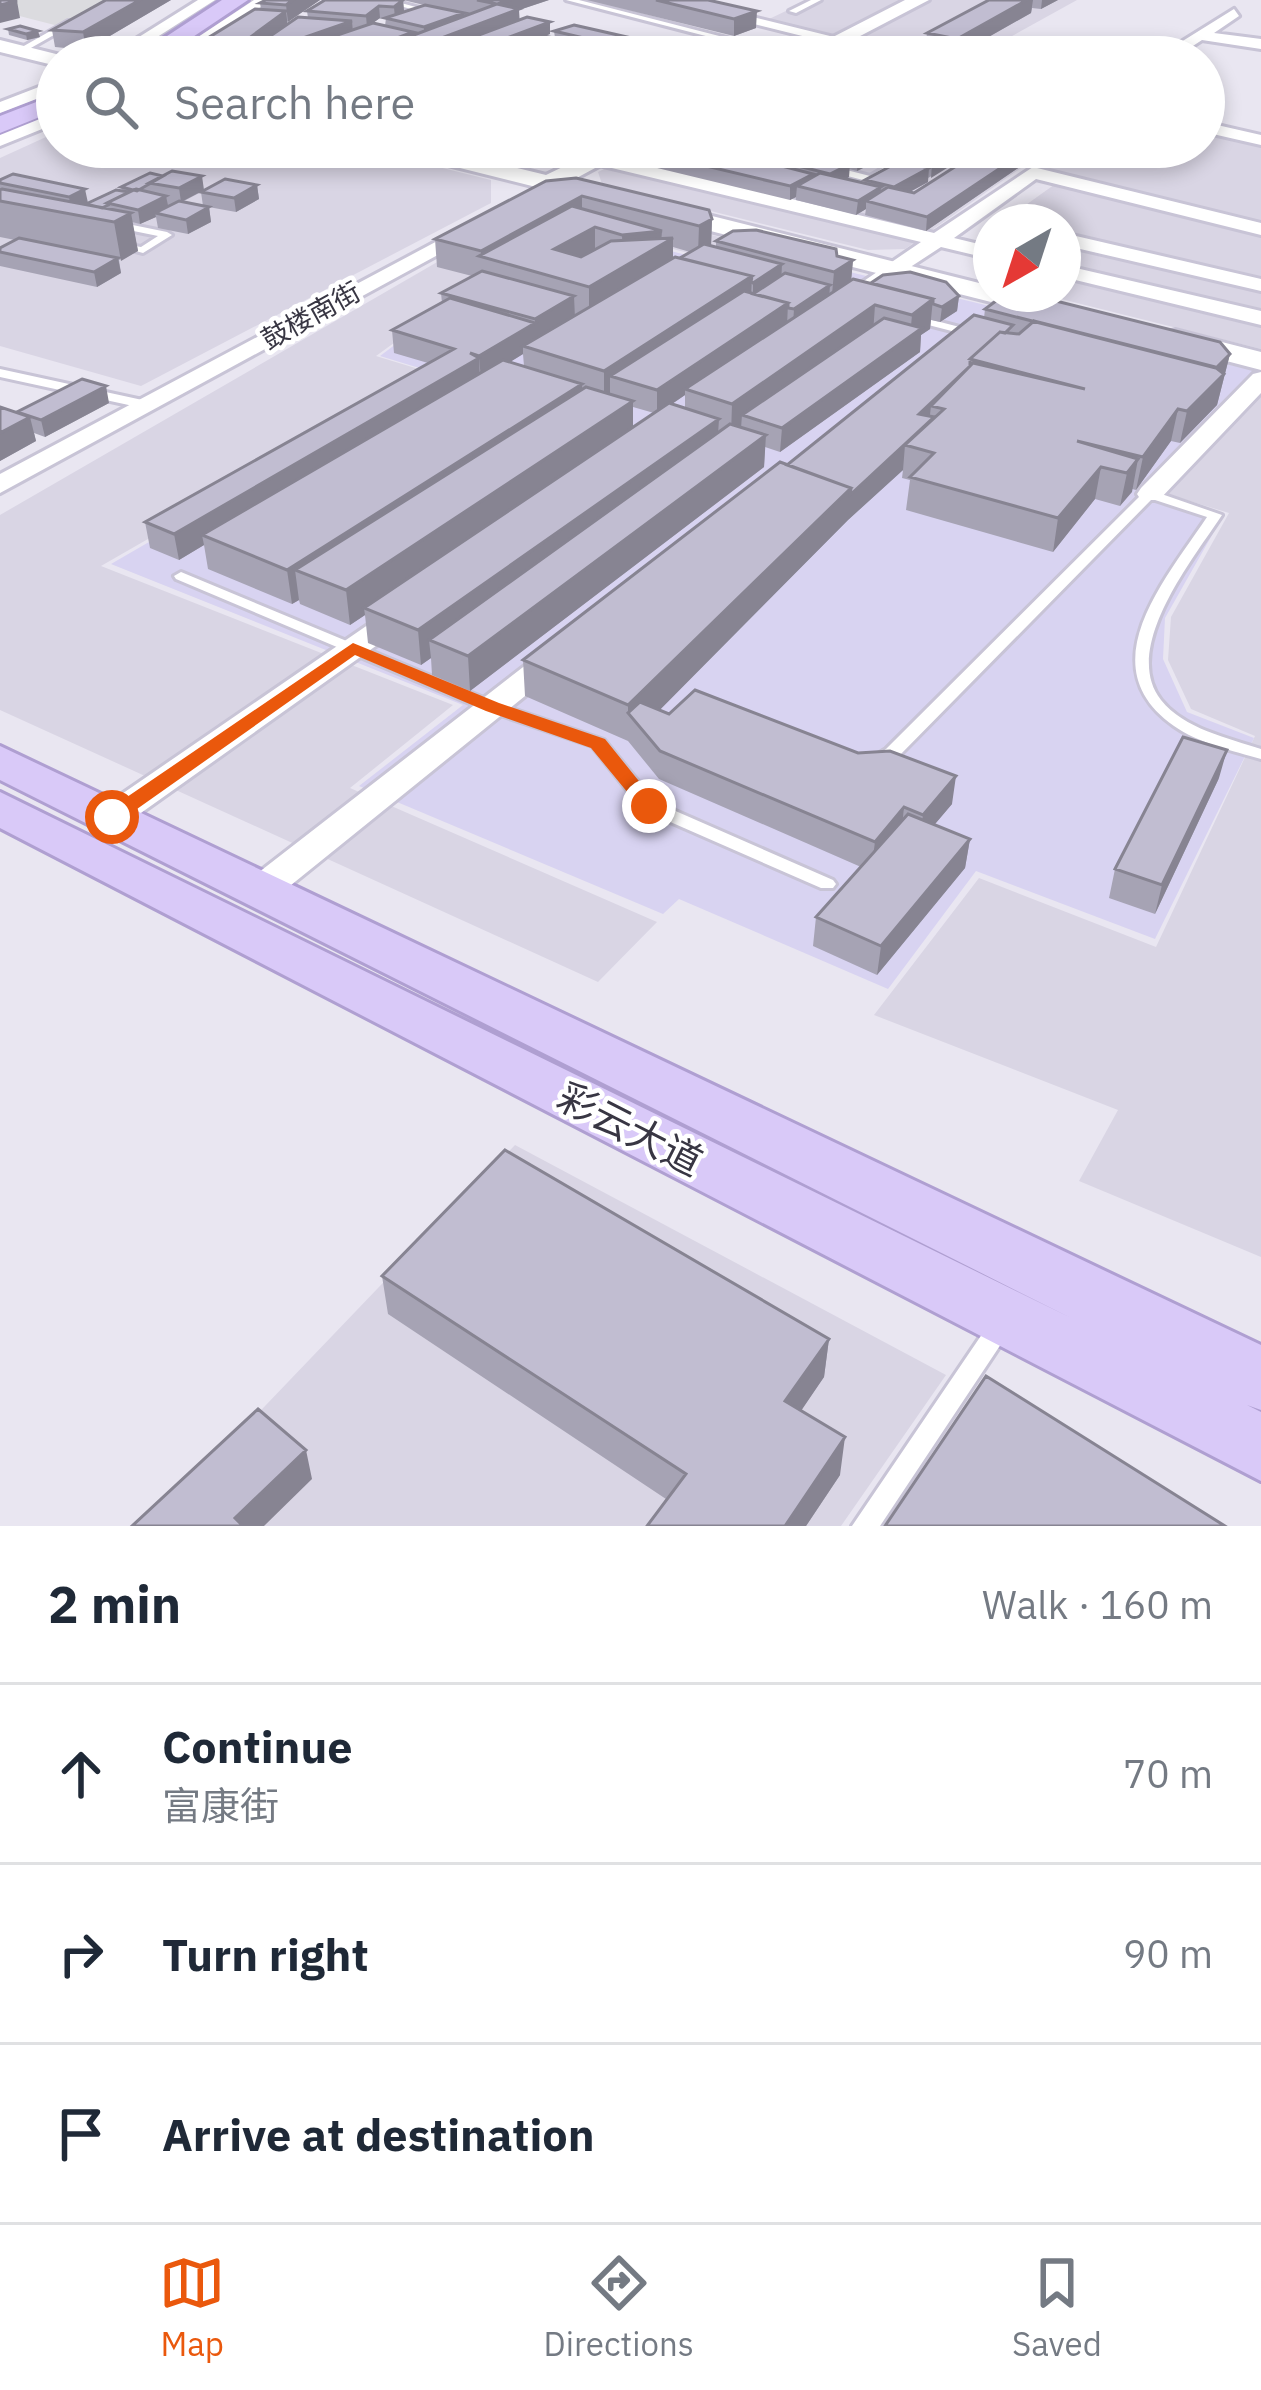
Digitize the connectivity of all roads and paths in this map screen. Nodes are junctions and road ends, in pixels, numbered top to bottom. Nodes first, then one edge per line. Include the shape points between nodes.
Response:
1 (208, 0) edge
2 (264, 0) edge
3 (381, 0) edge
4 (570, 0) edge
5 (665, 0) edge
6 (817, 0) edge
7 (920, 0) edge
8 (233, 11) edge
9 (793, 11) dead end
10 (427, 12) junction
11 (1234, 13) dead end
12 (444, 16) edge
13 (410, 19) edge
14 (75, 20) edge
15 (964, 22) edge
16 (252, 24) edge
17 (1199, 35) joint
18 (39, 36) edge
19 (149, 36) edge
20 (186, 36) edge
21 (202, 36) edge
22 (716, 36) edge
23 (820, 36) edge
24 (845, 36) edge
25 (940, 36) edge
26 (1206, 36) edge
27 (1225, 39) edge
28 (1261, 44) edge
29 (36, 93) edge
30 (0, 108) edge
31 (36, 110) edge
32 (0, 125) edge
33 (36, 126) edge
34 (1225, 132) edge
35 (1261, 140) edge
36 (0, 141) edge
37 (489, 168) edge
38 (580, 168) edge
39 (662, 168) edge
40 (829, 168) edge
41 (890, 168) edge
42 (549, 183) junction
43 (998, 204) edge
44 (107, 223) edge
45 (973, 223) edge
46 (1261, 229) edge
47 (937, 240) junction
48 (102, 242) edge
49 (1081, 243) edge
50 (973, 249) edge
51 (895, 269) junction
52 (1081, 275) edge
53 (1261, 285) edge
54 (973, 289) edge
55 (861, 304) edge
56 (994, 312) edge
57 (896, 314) edge
58 (1261, 318) edge
59 (1146, 332) edge
60 (976, 334) junction
61 (930, 359) edge
62 (1261, 361) edge
63 (0, 373) edge
64 (1261, 379) edge
65 (147, 405) junction
66 (0, 485) edge
67 (1150, 494) junction
68 (201, 563) edge
69 (431, 594) edge
70 (586, 632) edge
71 (353, 648) junction
72 (492, 707) junction
73 (1261, 754) edge
74 (0, 761) edge
75 (862, 762) edge
76 (0, 808) edge
77 (112, 817) junction
78 (827, 884) dead end
79 (262, 889) junction
80 (1005, 1319) junction
81 (1261, 1379) edge
82 (1261, 1448) edge
83 (865, 1526) edge

1 - 19 street
2 - 8 street
3 - 10 lane
4 - 22 lane
5 - 23 street
6 - 9 lane
7 - 24 street
8 - 16 lane
8 - 20 main road
8 - 21 street
10 - 12 lane
10 - 13 lane
11 - 17 street
14 - 18 lane
15 - 25 lane
17 - 26 street
27 - 28 street
29 - 30 street
31 - 32 main road
33 - 36 street
34 - 35 street
37 - 42 street
38 - 42 street, 鼓楼南街
39 - 47 street
40 - 41 lane via 871,178
42 - 51 street via 742,238
42 - 65 street, 鼓楼南街
43 - 46 street via 1033,173
44 - 48 lane via 167,235 143,250
45 - 47 street
47 - 50 street
47 - 51 street
49 - 53 street
51 - 54 street
51 - 55 street
52 - 58 street
56 - 60 street
57 - 60 lane
59 - 62 street
60 - 61 street
63 - 65 lane
64 - 67 street via 1227,400
65 - 66 street, 鼓楼南街
67 - 73 lane via 1215,515 1141,637 1144,682 1180,724
67 - 75 lane via 892,753
68 - 71 lane via 181,576
69 - 71 street
70 - 72 street
71 - 72 lane
71 - 77 street
72 - 78 lane via 598,743 649,806
72 - 79 street
74 - 77 main road, 彩云大道
76 - 80 main road, 彩云大道
77 - 79 main road, 彩云大道
79 - 81 main road, 彩云大道
80 - 82 main road, 彩云大道
80 - 83 lane

